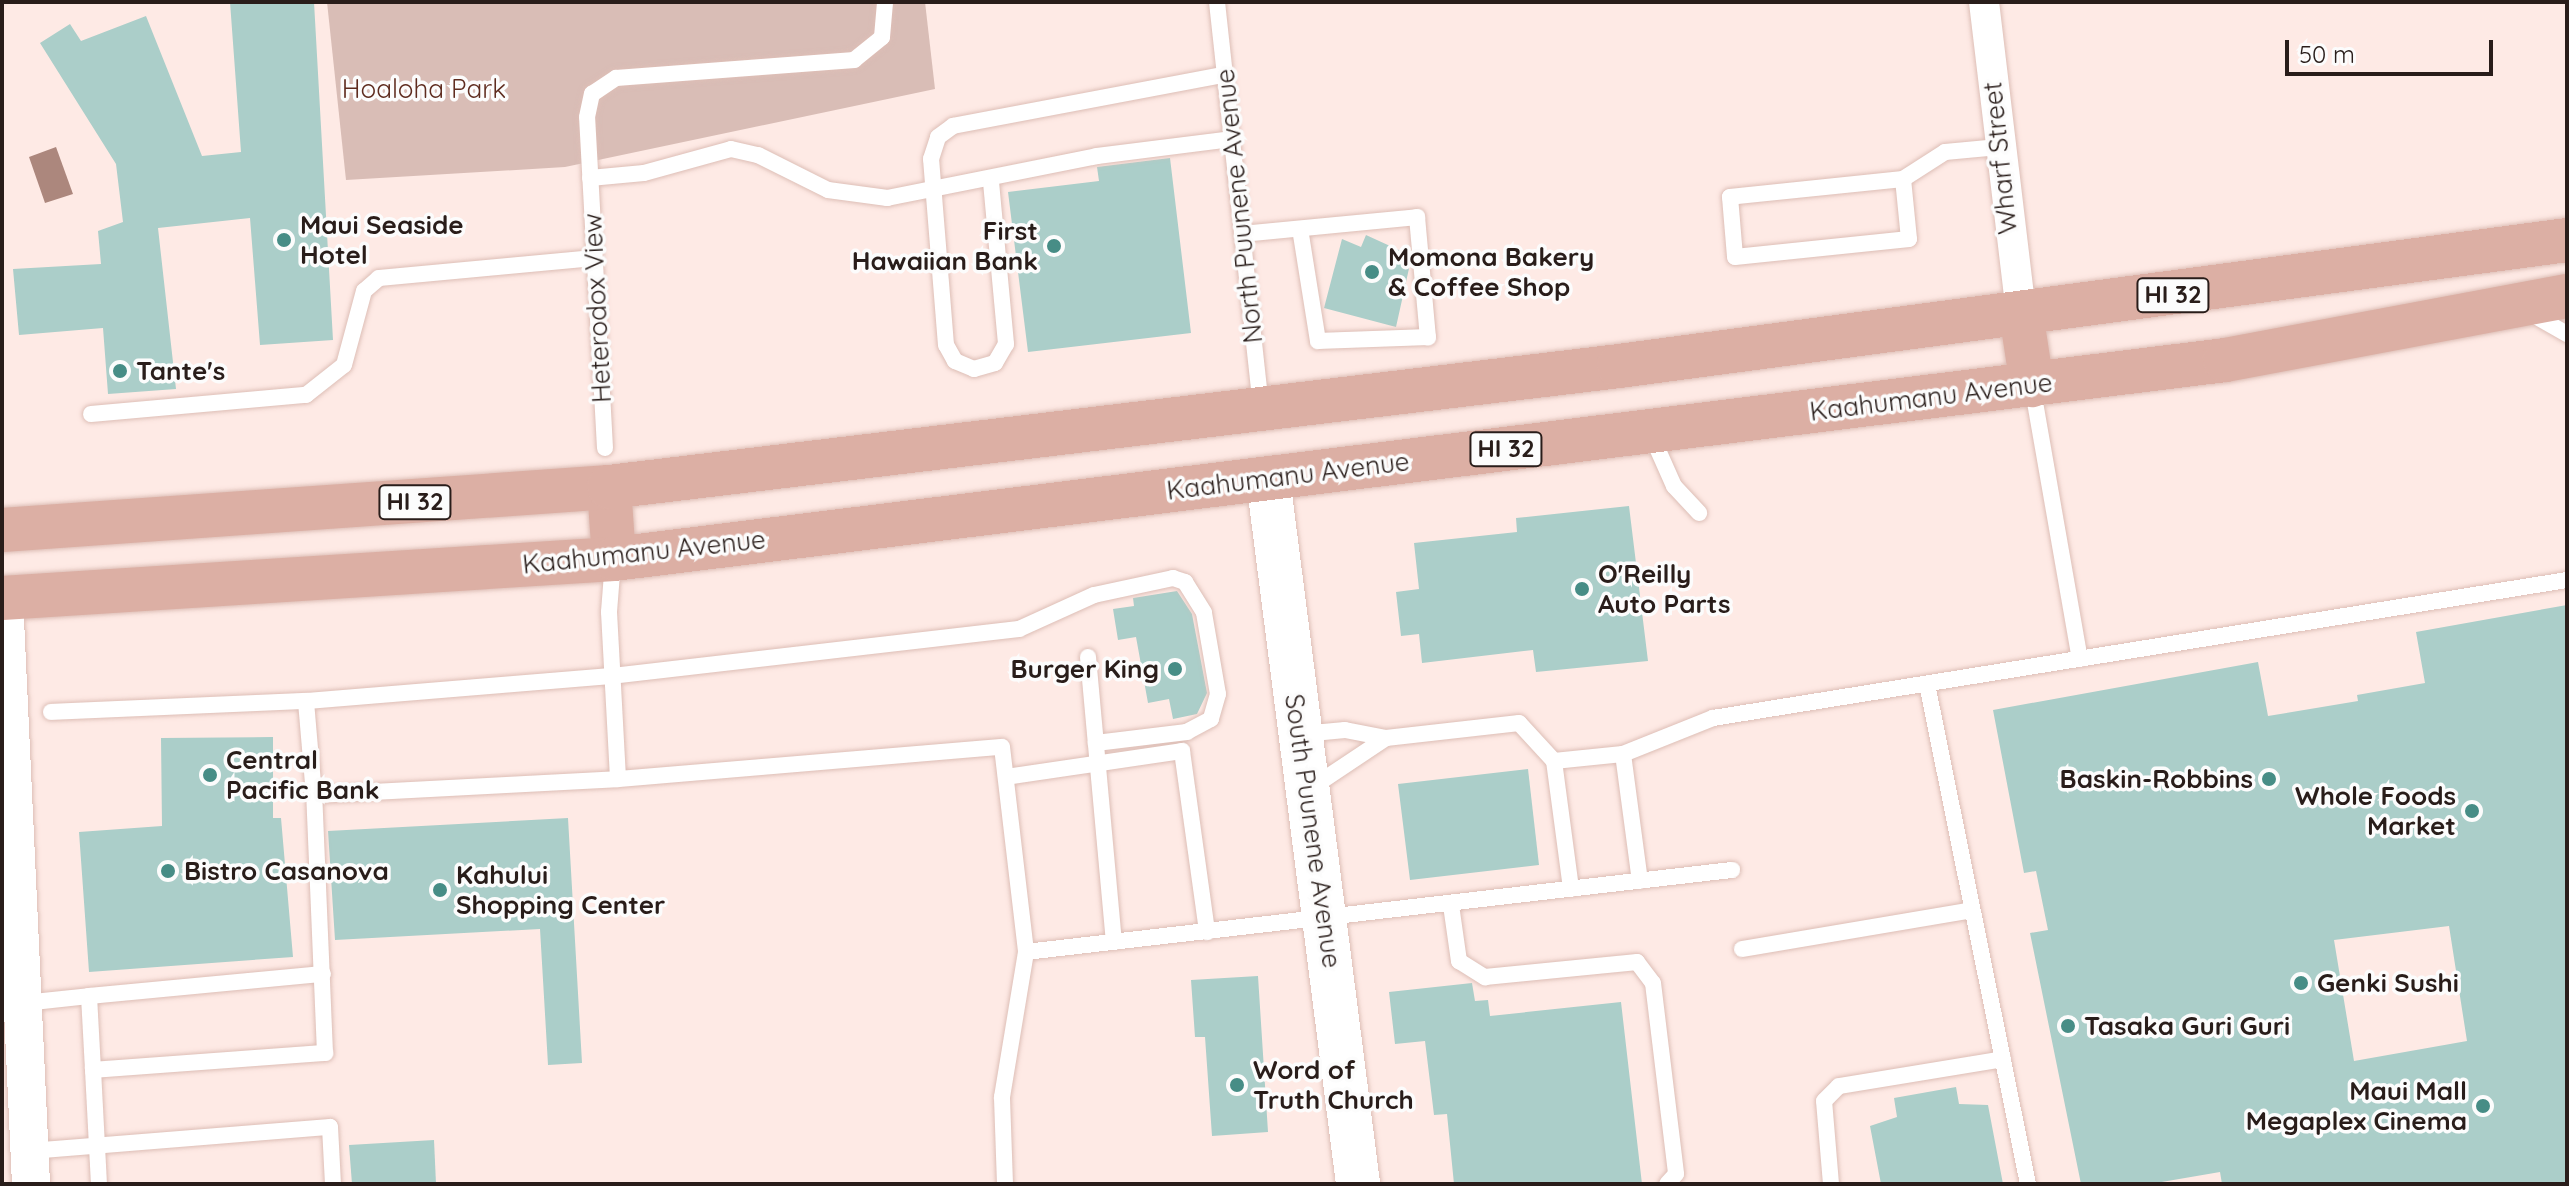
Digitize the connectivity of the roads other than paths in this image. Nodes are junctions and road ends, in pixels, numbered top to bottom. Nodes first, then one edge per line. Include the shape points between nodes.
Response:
1 (885, 2) edge
2 (1217, 2) edge
3 (1984, 2) edge
4 (1223, 75) junction
5 (1231, 139) junction
6 (1999, 147) junction
7 (589, 173) junction
8 (1903, 179) junction
9 (991, 182) junction
10 (934, 190) junction
11 (1300, 229) junction
12 (1242, 234) junction
13 (2567, 240) edge
14 (594, 258) junction
15 (2567, 296) edge
16 (2515, 304) junction
17 (2021, 313) junction
18 (2567, 334) edge
19 (2032, 385) junction
20 (1262, 409) junction
21 (91, 414) dead end
22 (1650, 431) junction
23 (607, 468) junction
24 (1268, 479) junction
25 (1699, 513) dead end
26 (2, 530) edge
27 (614, 559) junction
28 (2567, 580) edge
29 (3, 588) edge
30 (1088, 657) dead end
31 (2080, 659) junction
32 (612, 676) junction
33 (1927, 684) junction
34 (306, 701) junction
35 (51, 712) dead end
36 (7, 722) edge
37 (1300, 734) junction
38 (1386, 738) junction
39 (1096, 743) junction
40 (1623, 754) junction
41 (1554, 761) junction
42 (1097, 763) junction
43 (1006, 777) junction
44 (618, 779) junction
45 (1307, 790) junction
46 (314, 795) junction
47 (1732, 870) dead end
48 (1640, 881) junction
49 (1571, 889) junction
50 (1451, 905) junction
51 (1972, 910) junction
52 (1324, 920) junction
53 (1207, 932) junction
54 (1114, 942) junction
55 (1742, 949) dead end
56 (1026, 952) junction
57 (323, 974) junction
58 (89, 996) junction
59 (24, 1003) junction
60 (2003, 1059) junction
61 (93, 1070) junction
62 (97, 1144) junction
63 (30, 1167) edge
64 (99, 1184) edge
65 (333, 1184) edge
66 (1005, 1184) edge
67 (1358, 1184) edge
68 (1667, 1184) edge
69 (1831, 1184) edge
70 (2028, 1184) edge

1 - 7 lane, Heterodox View via 882,37 854,60 605,82 587,105
2 - 4 lane, North Puunene Avenue
3 - 6 street, Wharf Street
4 - 5 lane, North Puunene Avenue
4 - 10 lane via 953,126 933,148
5 - 9 lane via 1097,156
5 - 12 lane, North Puunene Avenue
6 - 8 lane via 1945,152
6 - 17 street, Wharf Street
7 - 10 lane via 644,173 731,149 847,195 887,198
7 - 14 lane, Heterodox View
8 - 8 lane via 1909,239 1735,257 1730,197
9 - 10 lane
9 - 10 lane via 1006,337 1000,357 981,369 960,365 946,345
11 - 11 lane via 1417,217 1428,337 1318,341
11 - 12 lane
12 - 20 lane, North Puunene Avenue
13 - 17 main road, HI 32
14 - 21 lane via 379,278 364,291 344,365 306,395
14 - 23 lane, Heterodox View
15 - 16 main road, Kaahumanu Avenue / HI 32
16 - 18 lane
16 - 19 main road, Kaahumanu Avenue / HI 32 via 2225,360
17 - 19 main road
17 - 20 main road, HI 32
19 - 22 main road, Kaahumanu Avenue / HI 32
19 - 31 lane
20 - 23 main road, HI 32
20 - 24 main road
22 - 24 main road, Kaahumanu Avenue / HI 32
22 - 25 lane via 1674,486
23 - 26 main road, HI 32
23 - 27 main road
24 - 27 main road, Kaahumanu Avenue / HI 32
24 - 37 main road, South Puunene Avenue
27 - 29 main road, Kaahumanu Avenue / HI 32
27 - 32 lane
28 - 31 lane
29 - 36 street
30 - 39 lane
31 - 33 lane
32 - 34 lane
32 - 39 lane via 1039,624 1094,595 1173,578 1193,589 1204,613 1218,694 1211,719 1187,732
32 - 44 lane
33 - 40 lane via 1713,718
33 - 51 lane
34 - 35 lane
34 - 46 lane
36 - 59 street
37 - 38 lane via 1345,730
37 - 45 main road, South Puunene Avenue
38 - 41 lane via 1519,723
38 - 45 lane
39 - 42 lane
40 - 41 lane
40 - 48 lane
41 - 49 lane
42 - 43 lane
42 - 53 lane via 1182,751
42 - 54 lane
43 - 44 lane via 1002,747
43 - 56 lane
44 - 46 lane
45 - 52 main road, South Puunene Avenue
46 - 57 lane
47 - 48 lane
48 - 49 lane
49 - 50 lane
50 - 52 lane
50 - 68 lane via 1459,961 1485,977 1637,962 1653,983 1676,1174
51 - 55 lane
51 - 60 lane
52 - 53 lane
52 - 67 main road, South Puunene Avenue
53 - 54 lane
54 - 56 lane
56 - 66 lane via 1002,1097
57 - 58 lane
57 - 61 lane via 325,1053
58 - 59 lane
58 - 61 lane
59 - 63 street
60 - 69 lane via 1839,1086 1824,1101
60 - 70 lane
61 - 62 lane
62 - 63 lane
62 - 64 lane
62 - 65 lane via 330,1127

